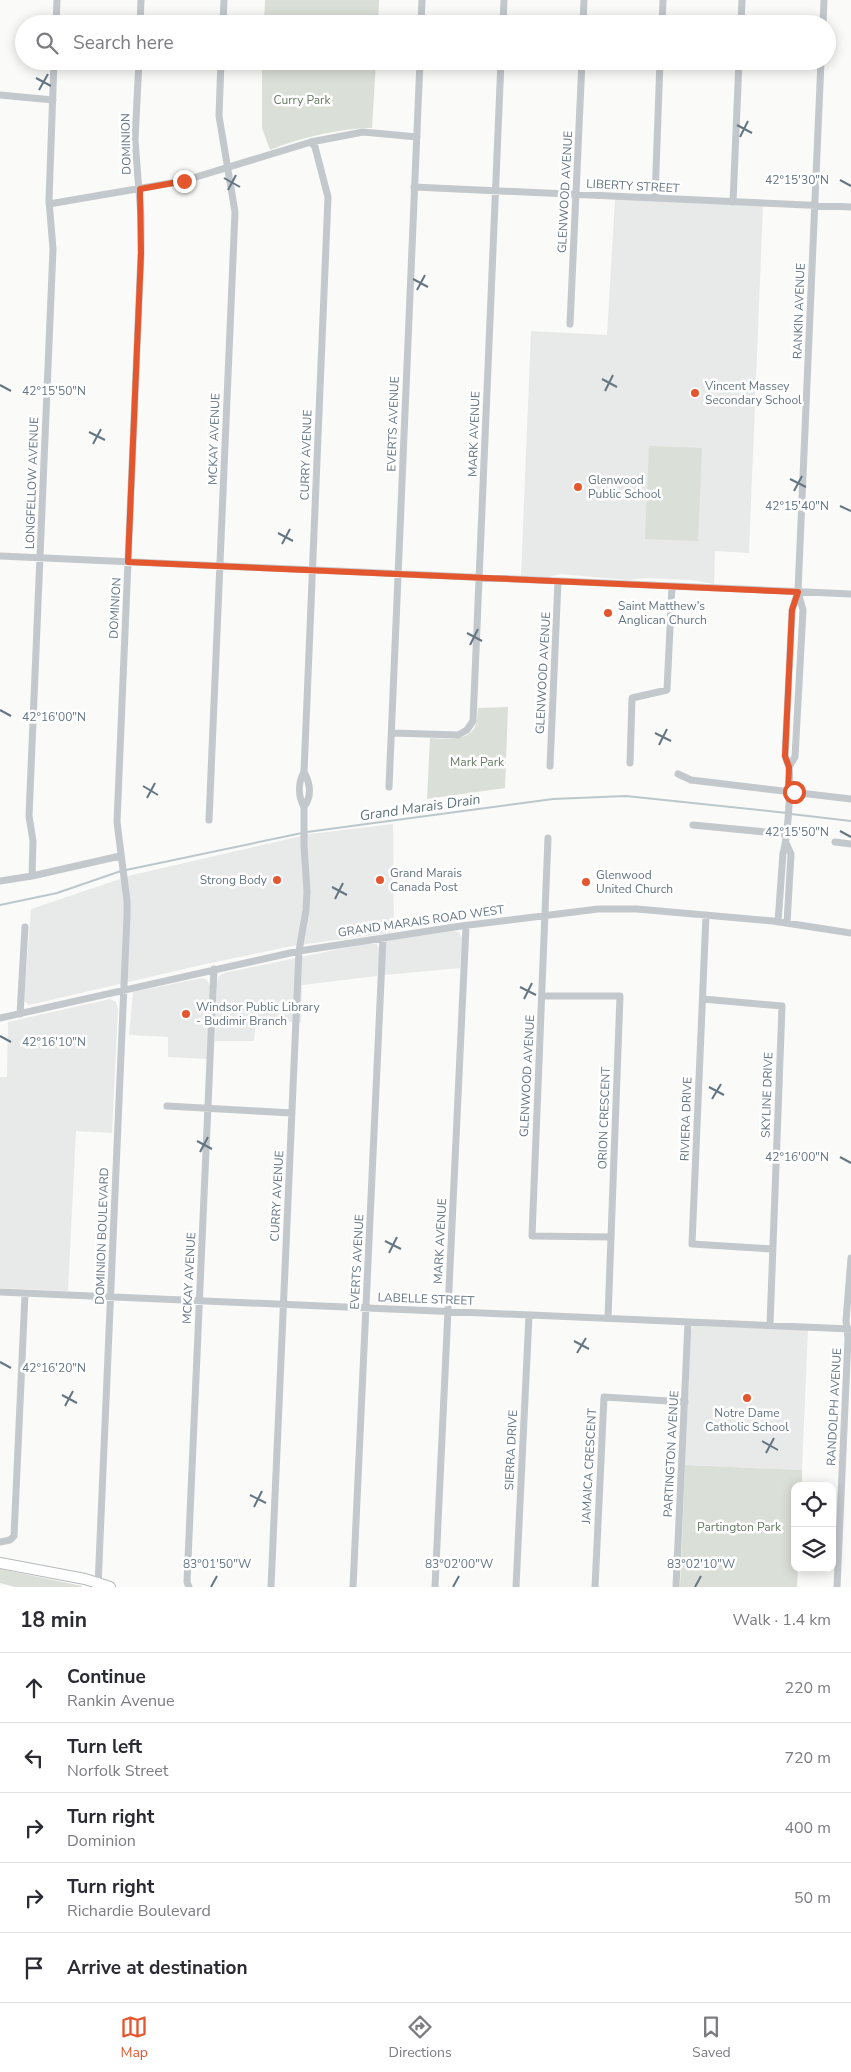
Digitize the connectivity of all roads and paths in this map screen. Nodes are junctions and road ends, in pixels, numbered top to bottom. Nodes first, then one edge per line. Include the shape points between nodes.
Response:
1 (57, 0) edge
2 (142, 0) edge
3 (224, 0) edge
4 (422, 0) edge
5 (504, 0) edge
6 (584, 0) edge
7 (663, 0) edge
8 (742, 0) edge
9 (824, 0) edge
10 (56, 15) edge
11 (141, 15) edge
12 (223, 15) edge
13 (421, 15) edge
14 (503, 15) edge
15 (583, 15) edge
16 (662, 15) edge
17 (741, 15) edge
18 (823, 15) edge
19 (54, 70) edge
20 (139, 70) edge
21 (222, 70) edge
22 (420, 70) edge
23 (501, 70) edge
24 (582, 70) edge
25 (660, 70) edge
26 (739, 70) edge
27 (821, 70) edge
28 (0, 94) edge
29 (53, 100) junction
30 (416, 137) junction
31 (311, 142) junction
32 (228, 168) junction
33 (414, 187) junction
34 (140, 189) junction
35 (496, 191) junction
36 (576, 195) junction
37 (655, 198) junction
38 (733, 202) junction
39 (50, 204) junction
40 (814, 205) junction
41 (851, 207) edge
42 (570, 324) dead end
43 (0, 556) edge
44 (40, 558) junction
45 (128, 562) junction
46 (220, 566) junction
47 (312, 570) junction
48 (398, 574) junction
49 (479, 577) junction
50 (558, 581) junction
51 (672, 586) junction
52 (798, 592) junction
53 (851, 594) edge
54 (392, 732) junction
55 (630, 763) dead end
56 (550, 766) dead end
57 (678, 774) dead end
58 (389, 787) dead end
59 (788, 794) junction
60 (851, 799) edge
61 (209, 820) dead end
62 (694, 825) dead end
63 (787, 831) junction
64 (548, 838) dead end
65 (835, 842) dead end
66 (786, 843) junction
67 (851, 844) edge
68 (120, 856) junction
69 (32, 876) junction
70 (0, 881) edge
71 (125, 885) joint
72 (546, 915) junction
73 (706, 915) junction
74 (778, 922) junction
75 (787, 922) junction
76 (466, 926) junction
77 (25, 927) dead end
78 (851, 933) edge
79 (383, 938) junction
80 (299, 951) junction
81 (214, 969) junction
82 (124, 990) junction
83 (542, 996) junction
84 (703, 999) junction
85 (20, 1014) junction
86 (0, 1018) edge
87 (167, 1106) dead end
88 (208, 1108) junction
89 (292, 1112) junction
90 (611, 1237) junction
91 (772, 1249) junction
92 (851, 1258) edge
93 (0, 1292) edge
94 (25, 1294) junction
95 (111, 1298) junction
96 (200, 1301) junction
97 (283, 1305) junction
98 (366, 1308) junction
99 (448, 1312) junction
100 (529, 1315) junction
101 (608, 1318) junction
102 (688, 1322) junction
103 (770, 1325) junction
104 (849, 1329) edge
105 (685, 1402) junction
106 (0, 1542) edge
107 (0, 1563) edge
108 (98, 1585) edge
109 (110, 1587) edge
110 (189, 1587) edge
111 (271, 1587) edge
112 (353, 1587) edge
113 (435, 1587) edge
114 (516, 1587) edge
115 (595, 1587) edge
116 (676, 1587) edge
117 (837, 1587) edge

1 - 10 street
2 - 11 street
3 - 12 street
4 - 13 street
5 - 14 street
6 - 15 street
7 - 16 street
8 - 17 street
9 - 18 street
19 - 29 street, LONGFELLOW AVENUE
20 - 34 street, DOMINION via 135,140
21 - 32 street, MCKAY AVENUE via 219,116
22 - 30 street, EVERTS AVENUE
23 - 35 street, MARK AVENUE
24 - 36 street, GLENWOOD AVENUE
25 - 37 street
26 - 38 street
27 - 40 street, RANKIN AVENUE
28 - 29 street
29 - 39 street, LONGFELLOW AVENUE
30 - 31 street via 363,132
30 - 33 street, EVERTS AVENUE
31 - 32 street
31 - 47 street, CURRY AVENUE via 328,197
32 - 34 street
32 - 46 street, MCKAY AVENUE via 235,212
33 - 35 street, LIBERTY STREET
33 - 48 street, EVERTS AVENUE
34 - 39 street
34 - 45 street, DOMINION via 141,253
35 - 36 street, LIBERTY STREET
35 - 49 street, MARK AVENUE
36 - 37 street, LIBERTY STREET
36 - 42 street, GLENWOOD AVENUE
37 - 38 street, LIBERTY STREET
38 - 40 street, LIBERTY STREET
39 - 44 street, LONGFELLOW AVENUE via 53,250
40 - 41 street, LIBERTY STREET
40 - 52 street, RANKIN AVENUE
43 - 44 street
44 - 45 street
44 - 69 street, LONGFELLOW AVENUE via 29,816
45 - 46 street
45 - 68 street, DOMINION via 116,822
46 - 47 street
46 - 61 street, MCKAY AVENUE
47 - 48 street
47 - 80 street, CURRY AVENUE via 304,772 299,789 304,807 306,910
48 - 49 street
48 - 54 street, EVERTS AVENUE
49 - 50 street
49 - 54 street, MARK AVENUE via 473,720 467,730 458,735
50 - 51 street
50 - 56 street, GLENWOOD AVENUE
51 - 52 street
51 - 55 street via 667,690 632,698
52 - 53 street
52 - 59 street, RANKIN AVENUE via 792,610 785,756 789,767
54 - 58 street, EVERTS AVENUE
57 - 59 street via 691,780
59 - 60 street
59 - 63 street, RANKIN AVENUE
62 - 63 street
63 - 66 street, RANKIN AVENUE
64 - 72 street, GLENWOOD AVENUE
65 - 67 street
66 - 74 street, RANKIN AVENUE
66 - 75 street, RANKIN AVENUE via 791,854
68 - 69 street
68 - 71 street, DOMINION
69 - 70 street
71 - 82 street, DOMINION BOULEVARD
72 - 73 street, GRAND MARAIS ROAD WEST via 612,909
72 - 76 street, GRAND MARAIS ROAD WEST
72 - 83 street, GLENWOOD AVENUE
73 - 74 street, GRAND MARAIS ROAD WEST
73 - 84 street, RIVIERA DRIVE
74 - 75 street, GRAND MARAIS ROAD WEST
75 - 78 street, GRAND MARAIS ROAD WEST
76 - 79 street, GRAND MARAIS ROAD WEST
76 - 99 street, MARK AVENUE
77 - 85 street
79 - 80 street, GRAND MARAIS ROAD WEST
79 - 98 street, EVERTS AVENUE
80 - 81 street, GRAND MARAIS ROAD WEST
80 - 89 street, CURRY AVENUE
81 - 82 street, GRAND MARAIS ROAD WEST
81 - 88 street, MCKAY AVENUE
82 - 85 street, GRAND MARAIS ROAD WEST
82 - 95 street, DOMINION BOULEVARD
83 - 90 street, ORION CRESCENT via 620,996
83 - 90 street, GLENWOOD AVENUE via 532,1236
84 - 91 street, SKYLINE DRIVE via 782,1006
84 - 91 street, RIVIERA DRIVE via 692,1244
85 - 86 street, GRAND MARAIS ROAD WEST
87 - 88 street
88 - 89 street
88 - 96 street, MCKAY AVENUE
89 - 97 street, CURRY AVENUE
90 - 101 street, ORION CRESCENT
91 - 103 street, SKYLINE DRIVE
92 - 104 street, RANDOLPH AVENUE
93 - 94 street, LABELLE STREET
94 - 95 street, LABELLE STREET
94 - 106 street via 14,1536
95 - 96 street, LABELLE STREET
95 - 108 street, DOMINION BOULEVARD
96 - 97 street, LABELLE STREET
96 - 110 street, MCKAY AVENUE
97 - 98 street, LABELLE STREET
97 - 111 street, CURRY AVENUE
98 - 99 street, LABELLE STREET
98 - 112 street, EVERTS AVENUE
99 - 100 street, LABELLE STREET
99 - 113 street, MARK AVENUE
100 - 101 street, LABELLE STREET
100 - 114 street, SIERRA DRIVE
101 - 102 street, LABELLE STREET
102 - 103 street, LABELLE STREET
102 - 105 street, PARTINGTON AVENUE
103 - 104 street, LABELLE STREET
104 - 117 street, RANDOLPH AVENUE
105 - 115 street, JAMAICA CRESCENT via 604,1397
105 - 116 street, PARTINGTON AVENUE
107 - 108 highway
108 - 109 highway

